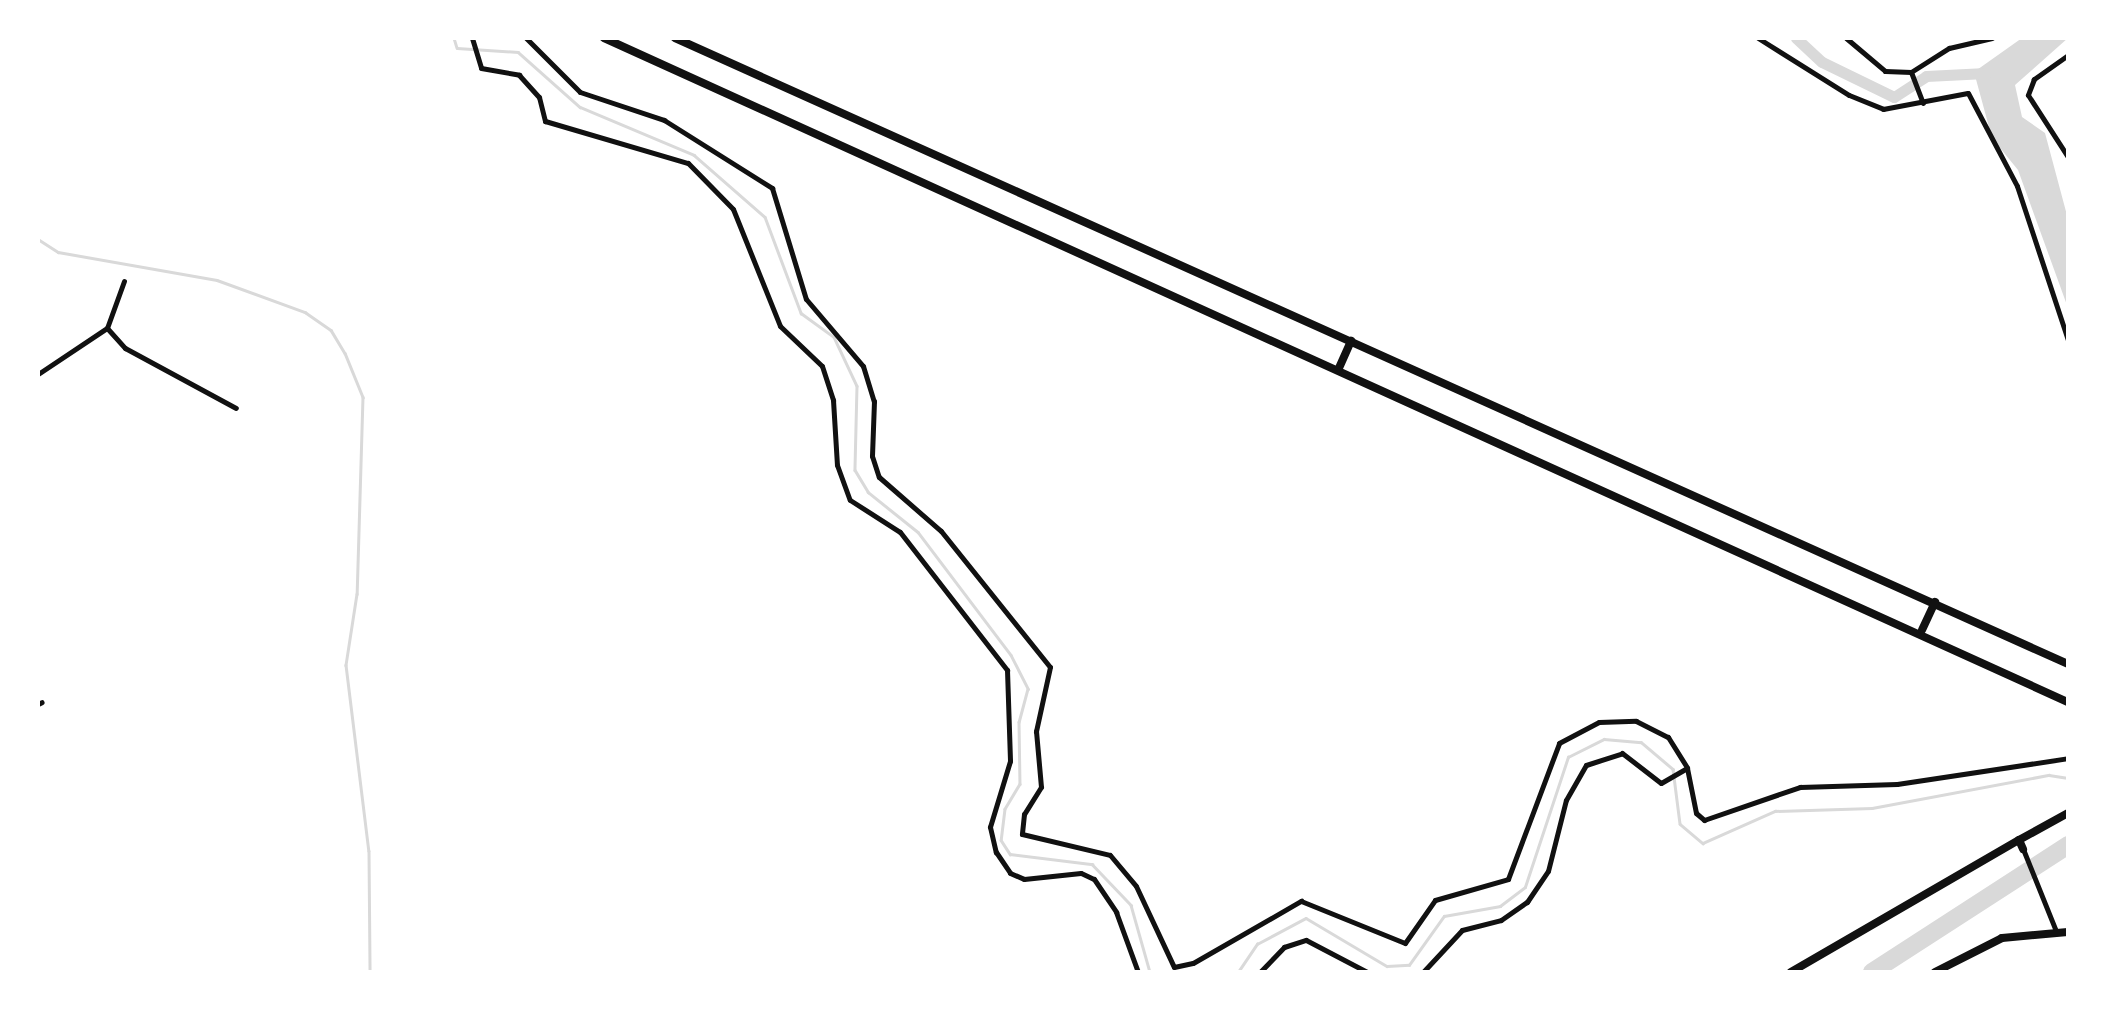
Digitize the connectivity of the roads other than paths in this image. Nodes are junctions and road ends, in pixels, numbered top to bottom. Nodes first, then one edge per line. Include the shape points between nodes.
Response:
1 (526, 38) edge
2 (604, 38) edge
3 (676, 38) edge
4 (1758, 38) edge
5 (1846, 38) edge
6 (1992, 38) edge
7 (472, 39) edge
8 (2068, 55) edge
9 (1912, 74) junction
10 (1922, 101) junction
11 (2068, 158) edge
12 (124, 281) dead end
13 (107, 328) junction
14 (1351, 340) junction
15 (2068, 340) edge
16 (1339, 368) junction
17 (38, 374) edge
18 (236, 408) dead end
19 (1934, 602) junction
20 (1922, 630) junction
21 (2068, 664) edge
22 (2068, 702) edge
23 (2068, 758) edge
24 (1685, 770) junction
25 (2068, 813) edge
26 (2021, 844) junction
27 (2056, 932) junction
28 (2068, 932) edge
29 (1138, 972) edge
30 (1260, 972) edge
31 (1366, 972) edge
32 (1423, 972) edge
33 (1791, 972) edge
34 (1935, 972) edge

1 - 24 street via 580,92 664,120 772,188 806,298 863,366 874,401 872,456 879,477 941,531 1050,667 1036,731 1041,786 1024,814 1022,834 1110,855 1136,886 1174,967 1193,963 1301,901 1405,942 1434,900 1508,879 1559,744 1599,722 1626,719 1657,728
2 - 16 street
3 - 14 street
4 - 10 street via 1873,106 1892,110
5 - 9 street via 1885,71
6 - 9 street via 1949,48
7 - 29 street via 481,68 512,70 526,81 545,121 688,163 734,208 780,326 822,366 846,494 860,511 900,532 1006,670 1010,761 990,826 996,852 1006,869 1024,879 1081,873 1094,879 1116,912
8 - 11 street via 2034,79 2028,95
9 - 10 street
10 - 15 street via 1962,90 1971,98 2017,186
12 - 13 street
13 - 17 street
13 - 18 street via 126,348
14 - 16 street
14 - 19 street
16 - 20 street
19 - 20 street
19 - 21 street
20 - 22 street
23 - 24 street via 1897,784 1800,787 1708,820 1696,813
24 - 32 street via 1656,780 1642,762 1622,753 1586,765 1566,800 1548,871 1527,902 1501,920 1462,930
25 - 26 street
26 - 27 street
26 - 33 street via 1874,918
27 - 28 street
27 - 34 street via 1988,943
30 - 31 street via 1284,947 1306,940

